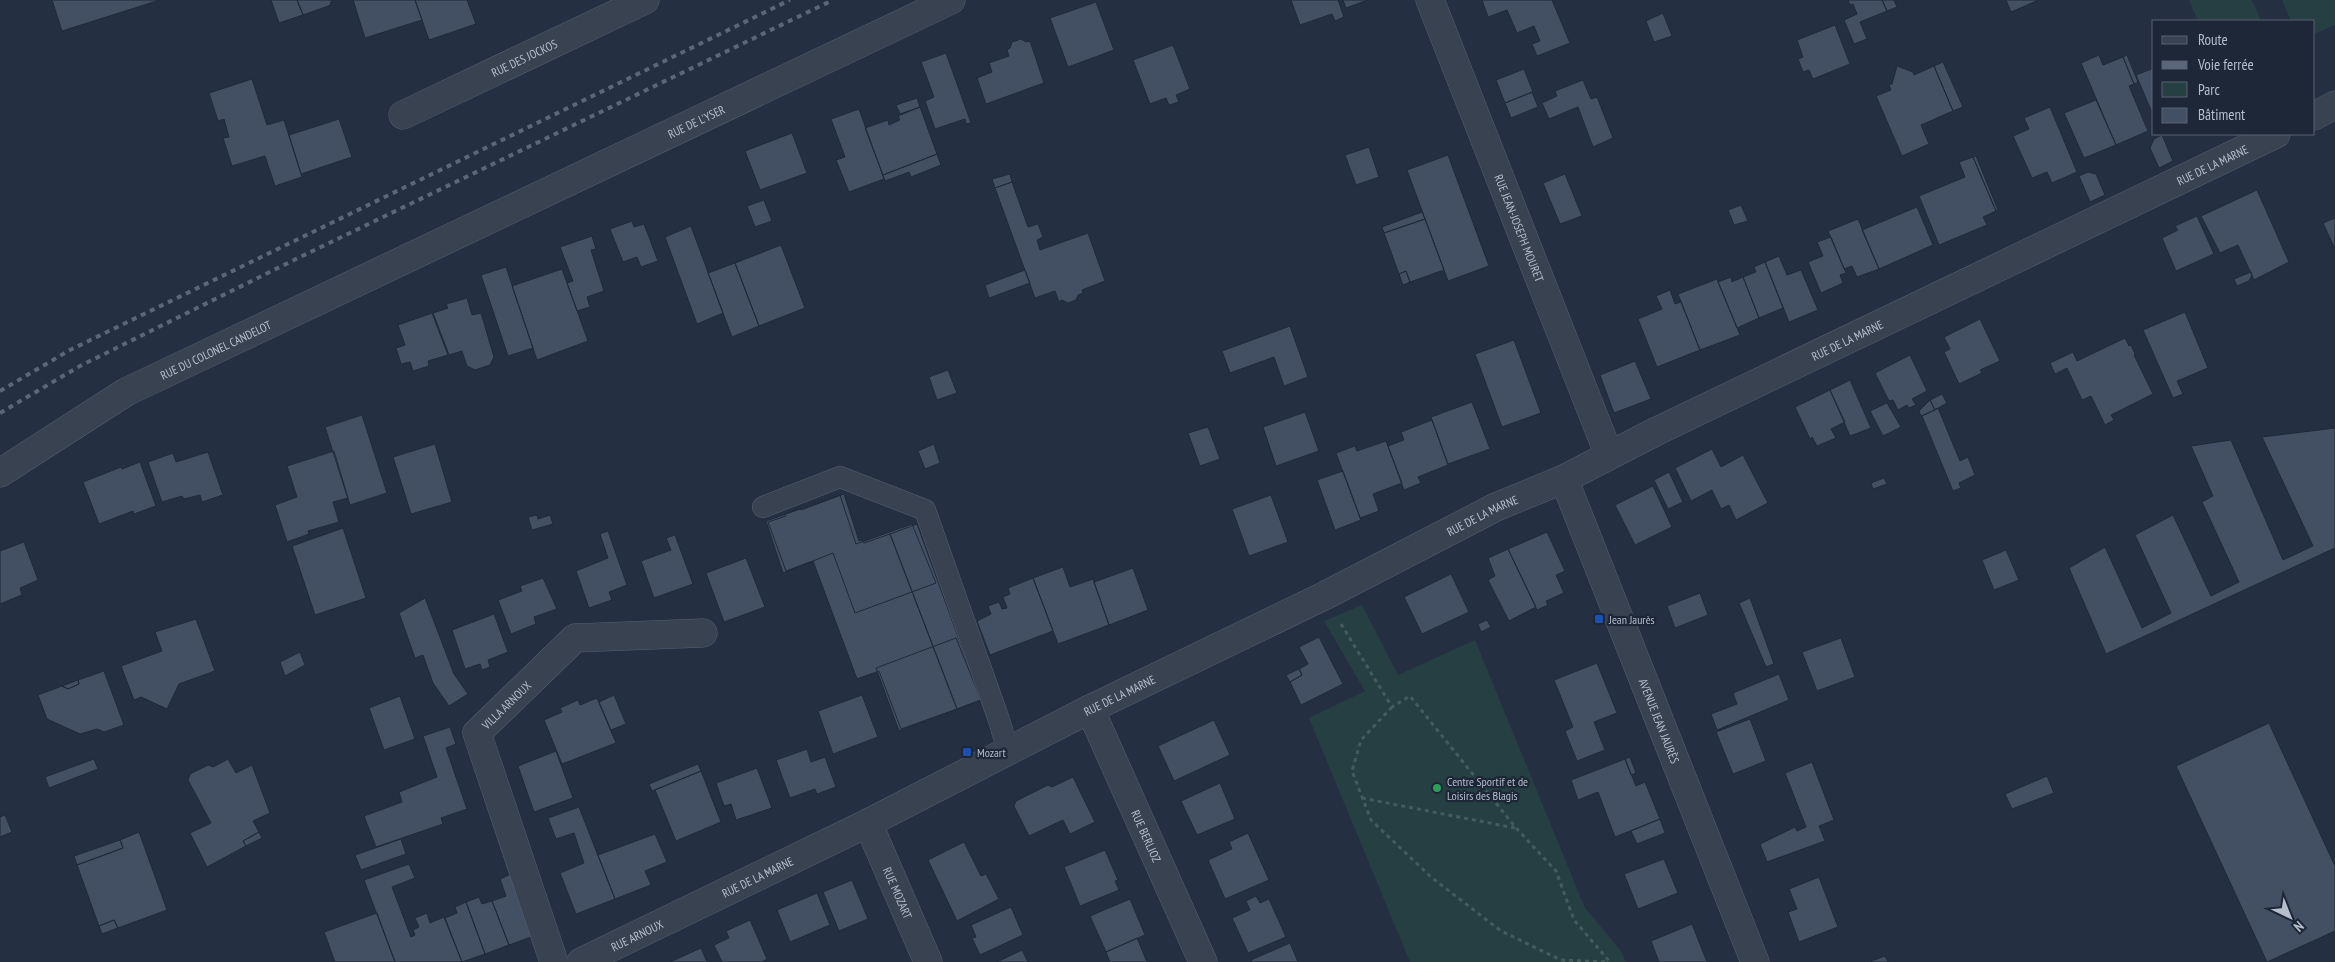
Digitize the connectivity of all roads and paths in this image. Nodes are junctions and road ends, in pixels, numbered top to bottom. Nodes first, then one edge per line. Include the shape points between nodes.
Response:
1 (645, 0) edge
2 (951, 0) edge
3 (1430, 0) edge
4 (403, 115) dead end
5 (2274, 135) edge
6 (442, 244) joint
7 (1610, 455) junction
8 (0, 473) edge
9 (1564, 479) junction
10 (763, 507) dead end
11 (1324, 596) junction
12 (703, 633) dead end
13 (1392, 707) junction
14 (1090, 709) junction
15 (1008, 751) junction
16 (1362, 798) junction
17 (868, 823) junction
18 (1516, 828) junction
19 (693, 906) joint
20 (554, 962) edge
21 (581, 962) edge
22 (928, 962) edge
23 (1203, 962) edge
24 (1755, 962) edge

1 - 4 street, RUE DES JOCKOS
2 - 6 street, RUE DE L'YSER
3 - 7 street, RUE JEAN-JOSEPH MOURET
5 - 7 street, RUE DE LA MARNE
6 - 8 street, RUE DU COLONEL CANDELOT via 126,392
7 - 9 street, RUE DE LA MARNE
9 - 11 street, RUE DE LA MARNE via 1496,507
9 - 24 street, AVENUE JEAN JAURÈS
10 - 15 lane via 840,477 925,510
11 - 13 path
11 - 14 street, RUE DE LA MARNE
12 - 20 street, VILLA ARNOUX via 575,638 477,733
13 - 16 path via 1360,740 1352,771
13 - 18 path via 1410,696
14 - 15 street, RUE DE LA MARNE
14 - 23 street, RUE BERLIOZ
15 - 17 street, RUE DE LA MARNE
16 - 18 path
16 - 18 path via 1371,820 1431,877 1501,931 1561,960 1610,962 1574,920 1556,871
17 - 19 street, RUE DE LA MARNE
17 - 22 street, RUE MOZART
19 - 21 street, RUE ARNOUX

